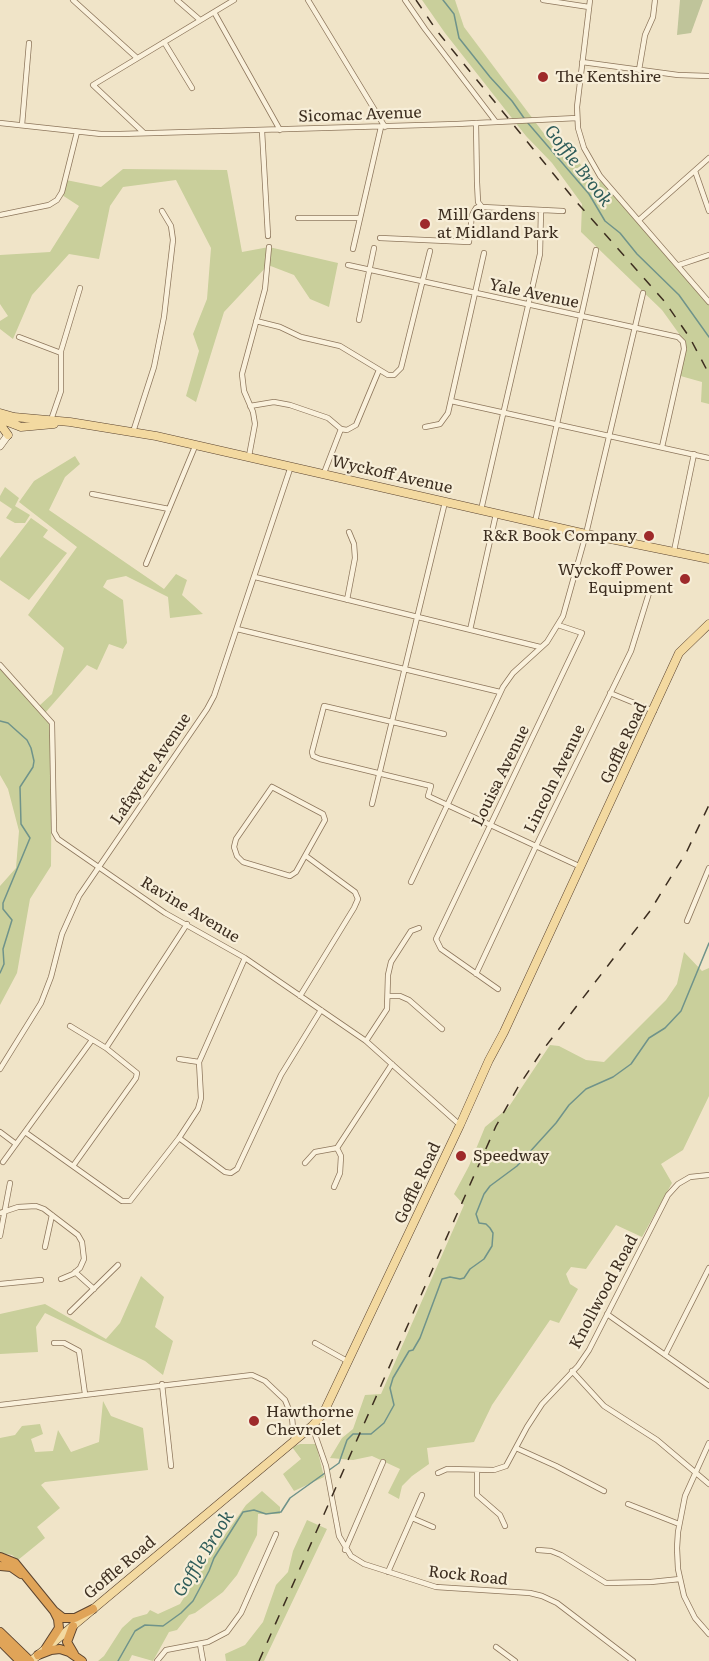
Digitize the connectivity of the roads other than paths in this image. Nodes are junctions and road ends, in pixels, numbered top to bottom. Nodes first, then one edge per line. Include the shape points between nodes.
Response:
1 (73, 0) edge
2 (177, 0) edge
3 (234, 0) edge
4 (309, 0) edge
5 (405, 0) edge
6 (543, 0) edge
7 (590, 0) edge
8 (655, 0) edge
9 (589, 7) junction
10 (214, 12) junction
11 (200, 20) junction
12 (164, 42) junction
13 (29, 43) dead end
14 (137, 58) junction
15 (582, 62) junction
16 (639, 70) junction
17 (709, 76) edge
18 (192, 88) dead end
19 (577, 118) junction
20 (496, 122) junction
21 (0, 123) edge
22 (476, 123) junction
23 (22, 125) junction
24 (383, 127) junction
25 (280, 130) junction
26 (262, 131) junction
27 (77, 132) junction
28 (144, 133) junction
29 (709, 158) edge
30 (695, 171) junction
31 (480, 206) junction
32 (541, 210) junction
33 (162, 211) dead end
34 (563, 211) dead end
35 (709, 211) edge
36 (0, 215) edge
37 (298, 218) dead end
38 (360, 218) junction
39 (639, 220) junction
40 (268, 236) dead end
41 (381, 238) dead end
42 (268, 247) dead end
43 (374, 248) dead end
44 (353, 249) dead end
45 (596, 250) dead end
46 (430, 251) dead end
47 (484, 253) dead end
48 (709, 255) edge
49 (348, 265) dead end
50 (679, 265) junction
51 (369, 271) junction
52 (422, 282) junction
53 (80, 288) dead end
54 (475, 293) junction
55 (643, 293) dead end
56 (709, 302) edge
57 (528, 305) junction
58 (581, 316) junction
59 (358, 320) dead end
60 (256, 321) junction
61 (634, 327) junction
62 (19, 337) dead end
63 (61, 353) junction
64 (379, 370) junction
65 (451, 401) junction
66 (250, 406) junction
67 (504, 412) junction
68 (0, 413) edge
69 (51, 420) junction
70 (12, 421) junction
71 (0, 422) edge
72 (67, 422) junction
73 (557, 424) junction
74 (425, 428) dead end
75 (341, 429) junction
76 (133, 432) junction
77 (8, 435) junction
78 (609, 436) junction
79 (196, 444) junction
80 (0, 446) edge
81 (662, 447) junction
82 (694, 455) junction
83 (249, 456) junction
84 (709, 458) edge
85 (291, 466) junction
86 (324, 473) junction
87 (92, 494) dead end
88 (445, 502) junction
89 (169, 509) junction
90 (481, 510) junction
91 (496, 513) junction
92 (535, 522) junction
93 (349, 532) dead end
94 (586, 534) junction
95 (674, 551) junction
96 (709, 559) edge
97 (146, 564) dead end
98 (255, 578) junction
99 (649, 593) dead end
100 (347, 600) junction
101 (417, 617) junction
102 (709, 624) edge
103 (558, 625) junction
104 (237, 629) junction
105 (470, 630) junction
106 (540, 647) junction
107 (0, 665) edge
108 (405, 669) junction
109 (500, 692) junction
110 (610, 693) junction
111 (654, 711) junction
112 (392, 721) junction
113 (444, 734) dead end
114 (380, 774) junction
115 (372, 804) dead end
116 (447, 805) junction
117 (491, 825) junction
118 (536, 846) junction
119 (306, 856) junction
120 (99, 866) junction
121 (581, 867) junction
122 (709, 868) edge
123 (411, 882) dead end
124 (687, 921) dead end
125 (187, 924) junction
126 (418, 928) dead end
127 (245, 958) junction
128 (476, 974) junction
129 (498, 989) dead end
130 (300, 996) junction
131 (389, 996) junction
132 (321, 1010) junction
133 (70, 1026) dead end
134 (442, 1029) dead end
135 (92, 1040) junction
136 (366, 1041) junction
137 (106, 1048) junction
138 (178, 1059) dead end
139 (199, 1062) junction
140 (392, 1064) junction
141 (0, 1069) edge
142 (460, 1125) junction
143 (0, 1132) edge
144 (25, 1132) junction
145 (179, 1138) junction
146 (16, 1144) junction
147 (337, 1148) junction
148 (3, 1162) dead end
149 (304, 1163) dead end
150 (73, 1166) junction
151 (709, 1174) edge
152 (10, 1183) dead end
153 (334, 1187) dead end
154 (2, 1213) edge
155 (52, 1215) junction
156 (0, 1236) edge
157 (45, 1248) dead end
158 (118, 1265) dead end
159 (709, 1268) edge
160 (75, 1272) junction
161 (61, 1279) dead end
162 (41, 1280) dead end
163 (0, 1284) edge
164 (94, 1289) junction
165 (70, 1312) dead end
166 (607, 1314) junction
167 (54, 1343) dead end
168 (315, 1343) dead end
169 (665, 1354) junction
170 (349, 1362) junction
171 (572, 1371) junction
172 (162, 1384) junction
173 (709, 1386) edge
174 (85, 1394) junction
175 (0, 1405) edge
176 (312, 1426) junction
177 (294, 1440) junction
178 (709, 1443) edge
179 (516, 1448) junction
180 (383, 1462) dead end
181 (171, 1466) dead end
182 (477, 1470) junction
183 (694, 1472) junction
184 (438, 1473) dead end
185 (709, 1484) edge
186 (604, 1491) dead end
187 (422, 1495) dead end
188 (628, 1504) dead end
189 (412, 1518) junction
190 (679, 1524) junction
191 (506, 1526) dead end
192 (433, 1527) dead end
193 (276, 1534) dead end
194 (345, 1550) junction
195 (538, 1550) dead end
196 (0, 1557) edge
197 (0, 1566) edge
198 (388, 1572) junction
199 (680, 1579) junction
200 (30, 1581) junction
201 (93, 1609) junction
202 (54, 1611) junction
203 (73, 1626) junction
204 (0, 1627) edge
205 (0, 1632) edge
206 (709, 1634) edge
207 (0, 1642) edge
208 (200, 1644) junction
209 (496, 1647) dead end
210 (46, 1648) junction
211 (74, 1655) junction
212 (28, 1659) edge
213 (82, 1661) edge
214 (157, 1661) edge
215 (203, 1661) edge
216 (515, 1661) edge
217 (633, 1661) edge

1 - 14 street
2 - 11 street
3 - 10 street
4 - 24 street
5 - 20 street
6 - 9 street
7 - 9 street
8 - 16 street
9 - 15 street
10 - 11 street
10 - 25 street
11 - 12 street
12 - 14 street
12 - 18 street
13 - 23 street
14 - 28 street via 93,85
15 - 16 street
15 - 19 street
16 - 17 street
19 - 20 street, Sicomac Avenue
19 - 39 street via 592,165
20 - 22 street, Sicomac Avenue
21 - 23 street, Sicomac Avenue
22 - 24 street, Sicomac Avenue
22 - 31 street
23 - 27 street, Sicomac Avenue
24 - 25 street, Sicomac Avenue
24 - 38 street
25 - 26 street, Sicomac Avenue
26 - 28 street, Sicomac Avenue
26 - 40 street
27 - 28 street, Sicomac Avenue
27 - 36 street via 57,200
29 - 30 street
30 - 35 street
30 - 39 street
31 - 32 street
31 - 41 street via 472,215 469,242
32 - 34 street
32 - 57 street via 540,254
33 - 76 street via 171,226 173,240 162,332
37 - 38 street
38 - 44 street
39 - 50 street
42 - 60 street via 266,281
43 - 51 street
45 - 58 street
46 - 52 street
47 - 54 street
48 - 50 street
49 - 51 street, Yale Avenue
50 - 56 street
51 - 52 street, Yale Avenue
51 - 59 street
52 - 54 street, Yale Avenue
52 - 64 street via 401,368 391,376
53 - 63 street
54 - 57 street, Yale Avenue
54 - 65 street
55 - 61 street
57 - 58 street, Yale Avenue
57 - 67 street
58 - 61 street, Yale Avenue
58 - 73 street
60 - 64 street via 340,346
60 - 66 street via 242,374
61 - 78 street
61 - 81 street, Yale Avenue via 675,336 684,349
62 - 63 street
63 - 69 street via 61,392
64 - 75 street via 356,424
65 - 67 street
65 - 74 street via 443,421
66 - 75 street via 274,402 290,405 328,418
66 - 83 street via 255,424
67 - 73 street
67 - 90 street
68 - 70 main road, Wyckoff Avenue
69 - 70 main road, Wyckoff Avenue
69 - 72 main road, Wyckoff Avenue
70 - 71 main road, Wyckoff Avenue
70 - 72 main road, Wyckoff Avenue via 21,427
70 - 77 main road
71 - 77 main road
72 - 76 main road, Wyckoff Avenue
73 - 78 street
73 - 92 street
75 - 86 street
76 - 79 main road, Wyckoff Avenue
77 - 80 street
78 - 81 street
78 - 94 street
79 - 83 main road, Wyckoff Avenue
79 - 89 street
81 - 82 street
82 - 84 street
82 - 95 street
83 - 85 main road, Wyckoff Avenue
85 - 86 main road, Wyckoff Avenue
85 - 98 street, Lafayette Avenue
86 - 88 main road, Wyckoff Avenue
87 - 89 street
88 - 90 main road, Wyckoff Avenue
88 - 101 street
89 - 97 street
90 - 91 main road, Wyckoff Avenue
91 - 92 main road, Wyckoff Avenue
91 - 105 street
92 - 94 main road, Wyckoff Avenue
93 - 100 street via 356,558
94 - 95 main road, Wyckoff Avenue
94 - 103 street
95 - 96 main road, Wyckoff Avenue
98 - 100 street
98 - 104 street, Lafayette Avenue
99 - 110 street, Lincoln Avenue via 634,643
100 - 101 street
101 - 105 street
101 - 108 street
102 - 111 main road, Goffle Road via 679,653
103 - 106 street
103 - 117 street, Louisa Avenue via 582,633
104 - 108 street
104 - 120 street, Lafayette Avenue via 207,709
105 - 106 street
106 - 109 street
107 - 120 street, Ravine Avenue via 52,723 55,835
108 - 109 street
108 - 112 street
109 - 116 street
110 - 111 street
110 - 118 street, Lincoln Avenue
111 - 121 main road, Goffle Road
112 - 113 street
112 - 114 street
112 - 114 street via 324,706 315,740 313,756
114 - 115 street
114 - 116 street via 432,786 428,796
116 - 117 street
116 - 123 street
117 - 118 street
117 - 128 street, Louisa Avenue via 437,935 443,951
118 - 121 street
118 - 128 street, Lincoln Avenue
119 - 119 street via 296,872 286,876 243,862 235,852 236,839 272,787 325,817
119 - 130 street via 355,891 358,899
120 - 125 street, Ravine Avenue
120 - 141 street, Lafayette Avenue via 68,919 41,1003
121 - 142 main road, Goffle Road
122 - 124 street
125 - 127 street, Ravine Avenue
125 - 137 street
126 - 131 street via 406,937 391,962
127 - 130 street, Ravine Avenue
127 - 139 street
128 - 129 street
130 - 132 street, Ravine Avenue
131 - 134 street via 409,1000
131 - 136 street via 385,1014
132 - 136 street, Ravine Avenue
132 - 145 street via 280,1075 238,1167 231,1173 225,1172
133 - 135 street
135 - 137 street
135 - 144 street
136 - 140 street, Ravine Avenue
137 - 150 street via 137,1073 136,1078
138 - 139 street
139 - 145 street via 200,1103
140 - 142 street, Ravine Avenue
140 - 147 street
142 - 170 main road, Goffle Road
143 - 146 street
144 - 146 street
144 - 150 street
145 - 150 street via 128,1202
146 - 148 street
147 - 149 street via 315,1152
147 - 153 street via 341,1156 340,1173
151 - 166 street, Knollwood Road via 690,1177 669,1195
152 - 154 street
154 - 155 street via 29,1205
154 - 156 street
155 - 157 street
155 - 160 street via 82,1242 84,1259
158 - 164 street
159 - 169 street
160 - 161 street
160 - 164 street
162 - 163 street
164 - 165 street
166 - 169 street
166 - 171 street, Knollwood Road via 589,1350
167 - 174 street via 79,1351
168 - 170 street
169 - 173 street
170 - 176 main road, Goffle Road via 323,1414
171 - 179 street, Knollwood Road via 542,1404
171 - 183 street via 604,1406 657,1440
172 - 174 street
172 - 177 street via 243,1375 259,1377 286,1403
172 - 181 street
174 - 175 street
176 - 177 main road, Goffle Road
176 - 194 street via 324,1457
177 - 201 main road, Goffle Road
178 - 183 street
179 - 182 street, Knollwood Road via 504,1467
179 - 186 street
180 - 194 street
182 - 184 street, Knollwood Road via 447,1469
182 - 191 street via 477,1495 500,1515
183 - 185 street
183 - 190 street
187 - 189 street
188 - 190 street
189 - 192 street
189 - 198 street
190 - 199 street
193 - 208 street via 235,1624 219,1638
194 - 198 street, Rock Road via 359,1562
195 - 199 street via 561,1555 606,1582
196 - 200 highway via 15,1563
197 - 200 highway via 16,1569
198 - 217 street, Rock Road via 446,1589 542,1596 557,1603
199 - 206 street via 692,1612
200 - 202 highway
201 - 202 highway via 71,1619
201 - 203 main road, Goffle Road
202 - 210 highway via 58,1628
203 - 210 main road, Goffle Road
203 - 211 highway via 67,1642
204 - 212 highway
205 - 212 highway
207 - 212 highway
208 - 214 street via 166,1650
208 - 215 street
209 - 216 street
210 - 212 main road, Goffle Road
211 - 212 highway via 56,1649
211 - 213 highway

